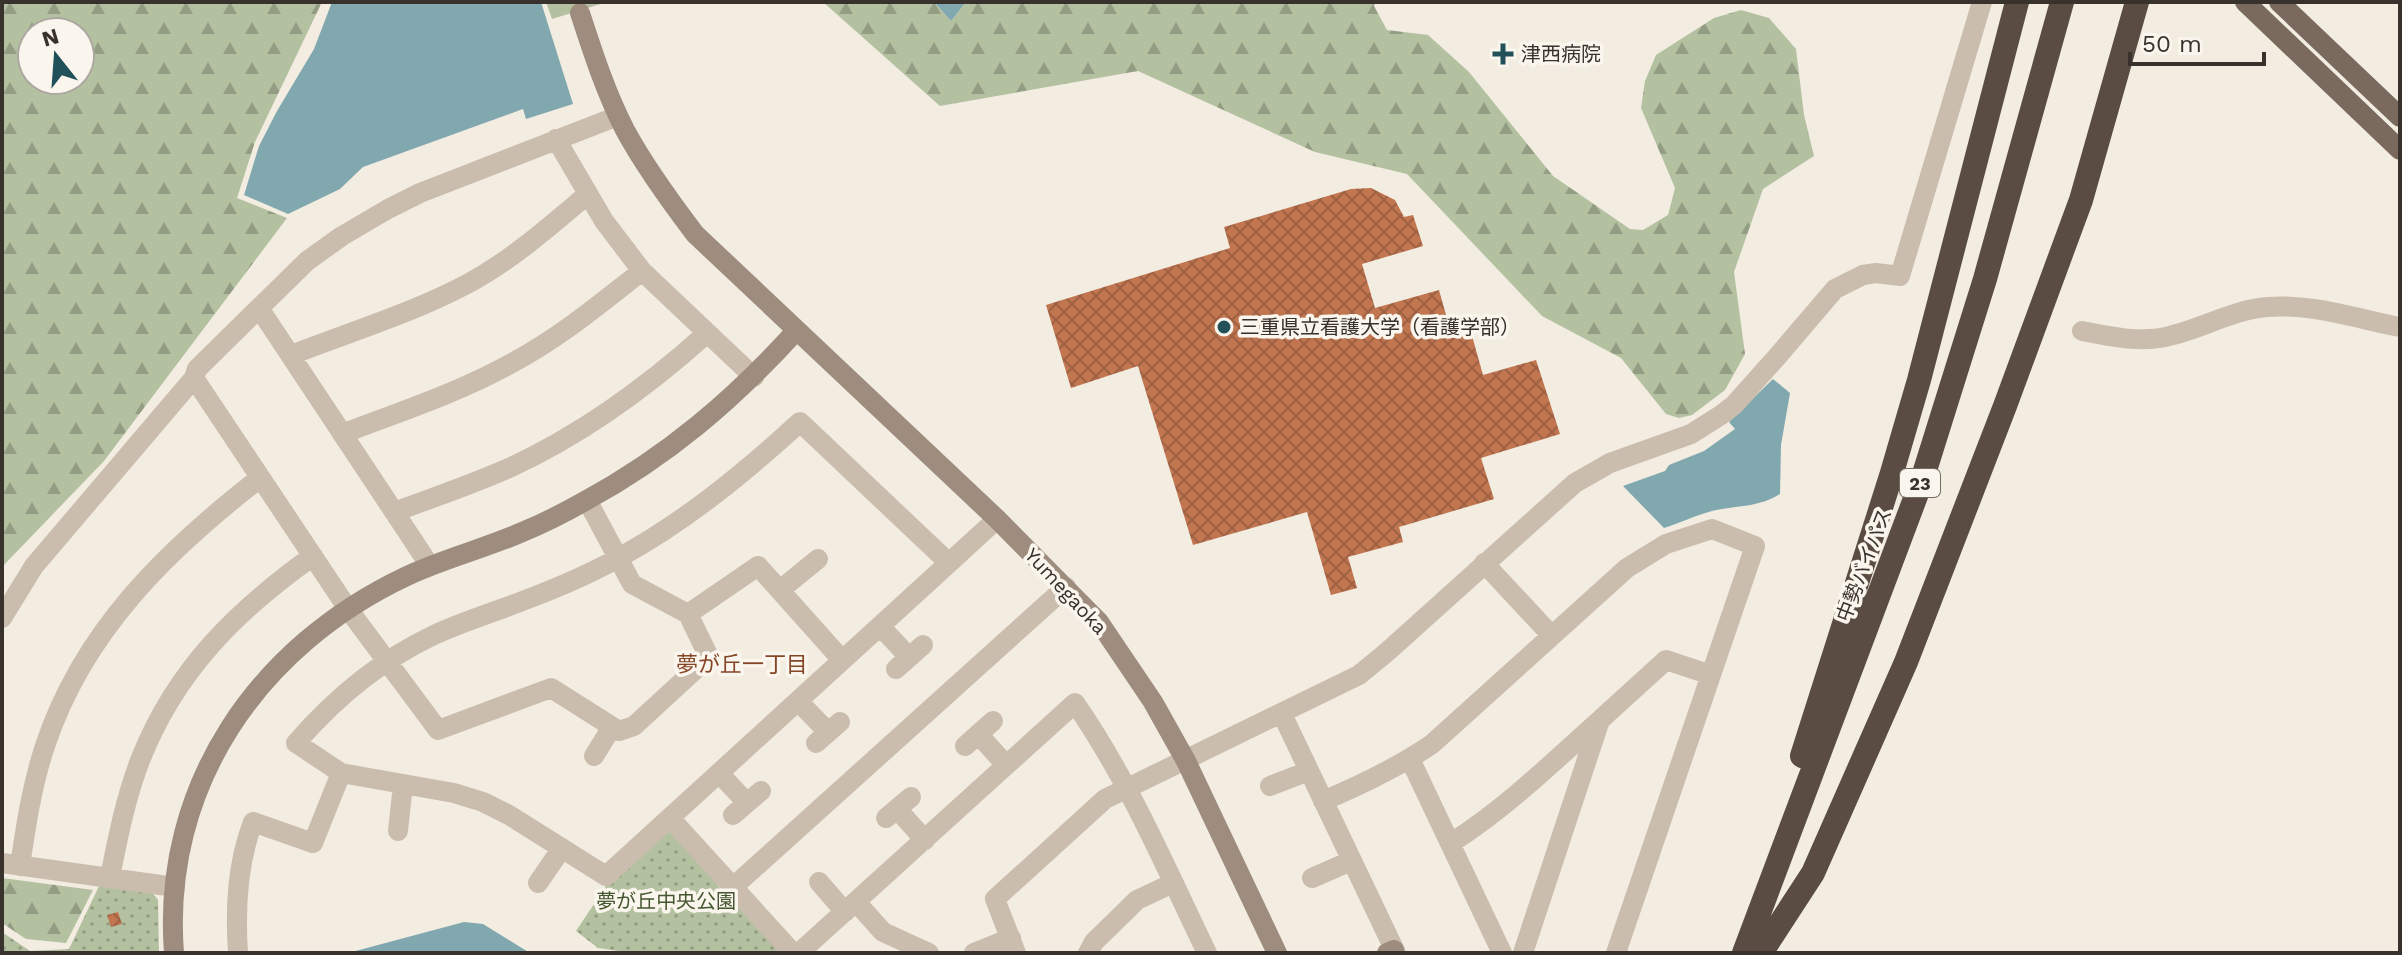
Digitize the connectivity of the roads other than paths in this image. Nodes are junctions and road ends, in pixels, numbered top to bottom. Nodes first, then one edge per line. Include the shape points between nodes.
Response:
1 (1982, 2) edge
2 (2017, 2) edge
3 (2062, 2) edge
4 (2137, 2) edge
5 (2245, 2) edge
6 (2279, 2) edge
7 (580, 13) dead end
8 (618, 116) junction
9 (2400, 117) edge
10 (556, 139) junction
11 (2400, 150) edge
12 (588, 194) junction
13 (642, 271) junction
14 (259, 308) junction
15 (2400, 327) edge
16 (796, 331) junction
17 (2082, 331) dead end
18 (706, 334) junction
19 (291, 355) junction
20 (754, 377) junction
21 (194, 378) junction
22 (342, 434) junction
23 (260, 478) junction
24 (587, 500) junction
25 (394, 512) junction
26 (997, 519) junction
27 (313, 556) junction
28 (619, 558) junction
29 (818, 558) dead end
30 (949, 563) junction
31 (1484, 563) junction
32 (430, 566) junction
33 (1066, 587) junction
34 (780, 590) junction
35 (348, 609) junction
36 (688, 614) junction
37 (2, 618) edge
38 (880, 626) junction
39 (1552, 636) junction
40 (909, 657) dead end
41 (842, 660) junction
42 (388, 661) junction
43 (1711, 675) junction
44 (798, 701) junction
45 (1282, 714) junction
46 (1600, 720) junction
47 (612, 727) junction
48 (828, 732) dead end
49 (979, 734) dead end
50 (594, 756) dead end
51 (1410, 759) junction
52 (1186, 761) junction
53 (1006, 765) junction
54 (1309, 771) junction
55 (341, 773) junction
56 (719, 773) junction
57 (403, 784) junction
58 (1271, 787) dead end
59 (1129, 788) junction
60 (1323, 801) junction
61 (747, 803) dead end
62 (898, 808) dead end
63 (670, 818) junction
64 (399, 831) dead end
65 (925, 840) junction
66 (1451, 843) junction
67 (562, 848) junction
68 (1351, 861) junction
69 (11, 865) edge
70 (110, 877) junction
71 (1312, 879) dead end
72 (819, 882) dead end
73 (537, 883) dead end
74 (1173, 883) junction
75 (175, 887) junction
76 (732, 888) junction
77 (851, 907) junction
78 (1014, 945) edge
79 (1392, 952) edge
80 (174, 953) edge
81 (238, 953) edge
82 (796, 953) edge
83 (929, 953) edge
84 (974, 953) edge
85 (1088, 953) edge
86 (1207, 953) edge
87 (1277, 953) edge
88 (1502, 953) edge
89 (1523, 953) edge
90 (1616, 953) edge
91 (1742, 953) edge
92 (1761, 953) edge

1 - 31 street via 1900,276 1863,275 1835,289 1734,405 1691,434 1589,473
2 - 91 highway via 1919,380
3 - 91 highway, 中勢バイパス / 23 via 1922,480
4 - 92 highway via 2081,200 1906,662 1813,873
5 - 11 main road
6 - 9 main road
7 - 8 street, Yumegaoka
8 - 10 street
8 - 16 street, Yumegaoka via 695,234
10 - 12 street
10 - 14 street via 376,215 307,261
12 - 13 street
12 - 19 street via 530,243 468,283
13 - 18 street
13 - 22 street via 512,363
14 - 19 street
14 - 21 street
15 - 17 street via 2295,307 2266,307 2149,339
16 - 20 street
16 - 26 street, Yumegaoka
18 - 20 street
18 - 25 street via 644,386 558,443
19 - 22 street
20 - 24 street via 662,454
21 - 23 street
21 - 37 street via 34,566
22 - 25 street
23 - 27 street
23 - 69 street via 206,520 116,613 71,687 45,744
24 - 28 street
24 - 32 street via 519,534
25 - 32 street
26 - 30 street
26 - 33 street, Yumegaoka
27 - 35 street
27 - 70 street via 247,607 184,678 141,759
28 - 30 street via 709,499 800,422
28 - 36 street via 632,584
28 - 42 street via 436,634
29 - 34 street
30 - 38 street
31 - 39 street
31 - 45 street via 1359,675
32 - 35 street
33 - 52 street, Yumegaoka via 1099,622
33 - 76 street
34 - 36 street via 758,566
34 - 41 street
35 - 42 street
35 - 75 street via 295,651 240,711 193,803
36 - 47 street via 709,657 634,726 619,731
38 - 40 street
38 - 41 street
39 - 43 street via 1627,568 1666,544 1712,529 1755,546
39 - 51 street
41 - 44 street
42 - 47 street via 438,730 551,688
42 - 55 street via 331,705 296,743
43 - 46 street via 1666,660
43 - 90 street
44 - 48 street
44 - 56 street
45 - 52 street
45 - 54 street
46 - 66 street via 1512,800
46 - 89 street
47 - 50 street
49 - 53 street
51 - 60 street
51 - 66 street
52 - 59 street
52 - 87 street, Yumegaoka
53 - 59 street via 1075,703
53 - 65 street
54 - 58 street
54 - 60 street
55 - 57 street
55 - 81 street via 313,843 253,822 239,877
56 - 61 street
56 - 63 street
57 - 64 street
57 - 67 street via 483,802
59 - 74 street
59 - 78 street via 1105,799 995,899
60 - 68 street
62 - 65 street
63 - 67 street via 606,876
63 - 76 street
65 - 77 street
66 - 88 street
67 - 73 street
68 - 71 street
68 - 79 street
69 - 70 street
70 - 75 street
72 - 77 street
74 - 85 street via 1137,900
74 - 86 street
75 - 80 street
76 - 82 street
77 - 82 street
77 - 83 street via 883,932
78 - 84 street

